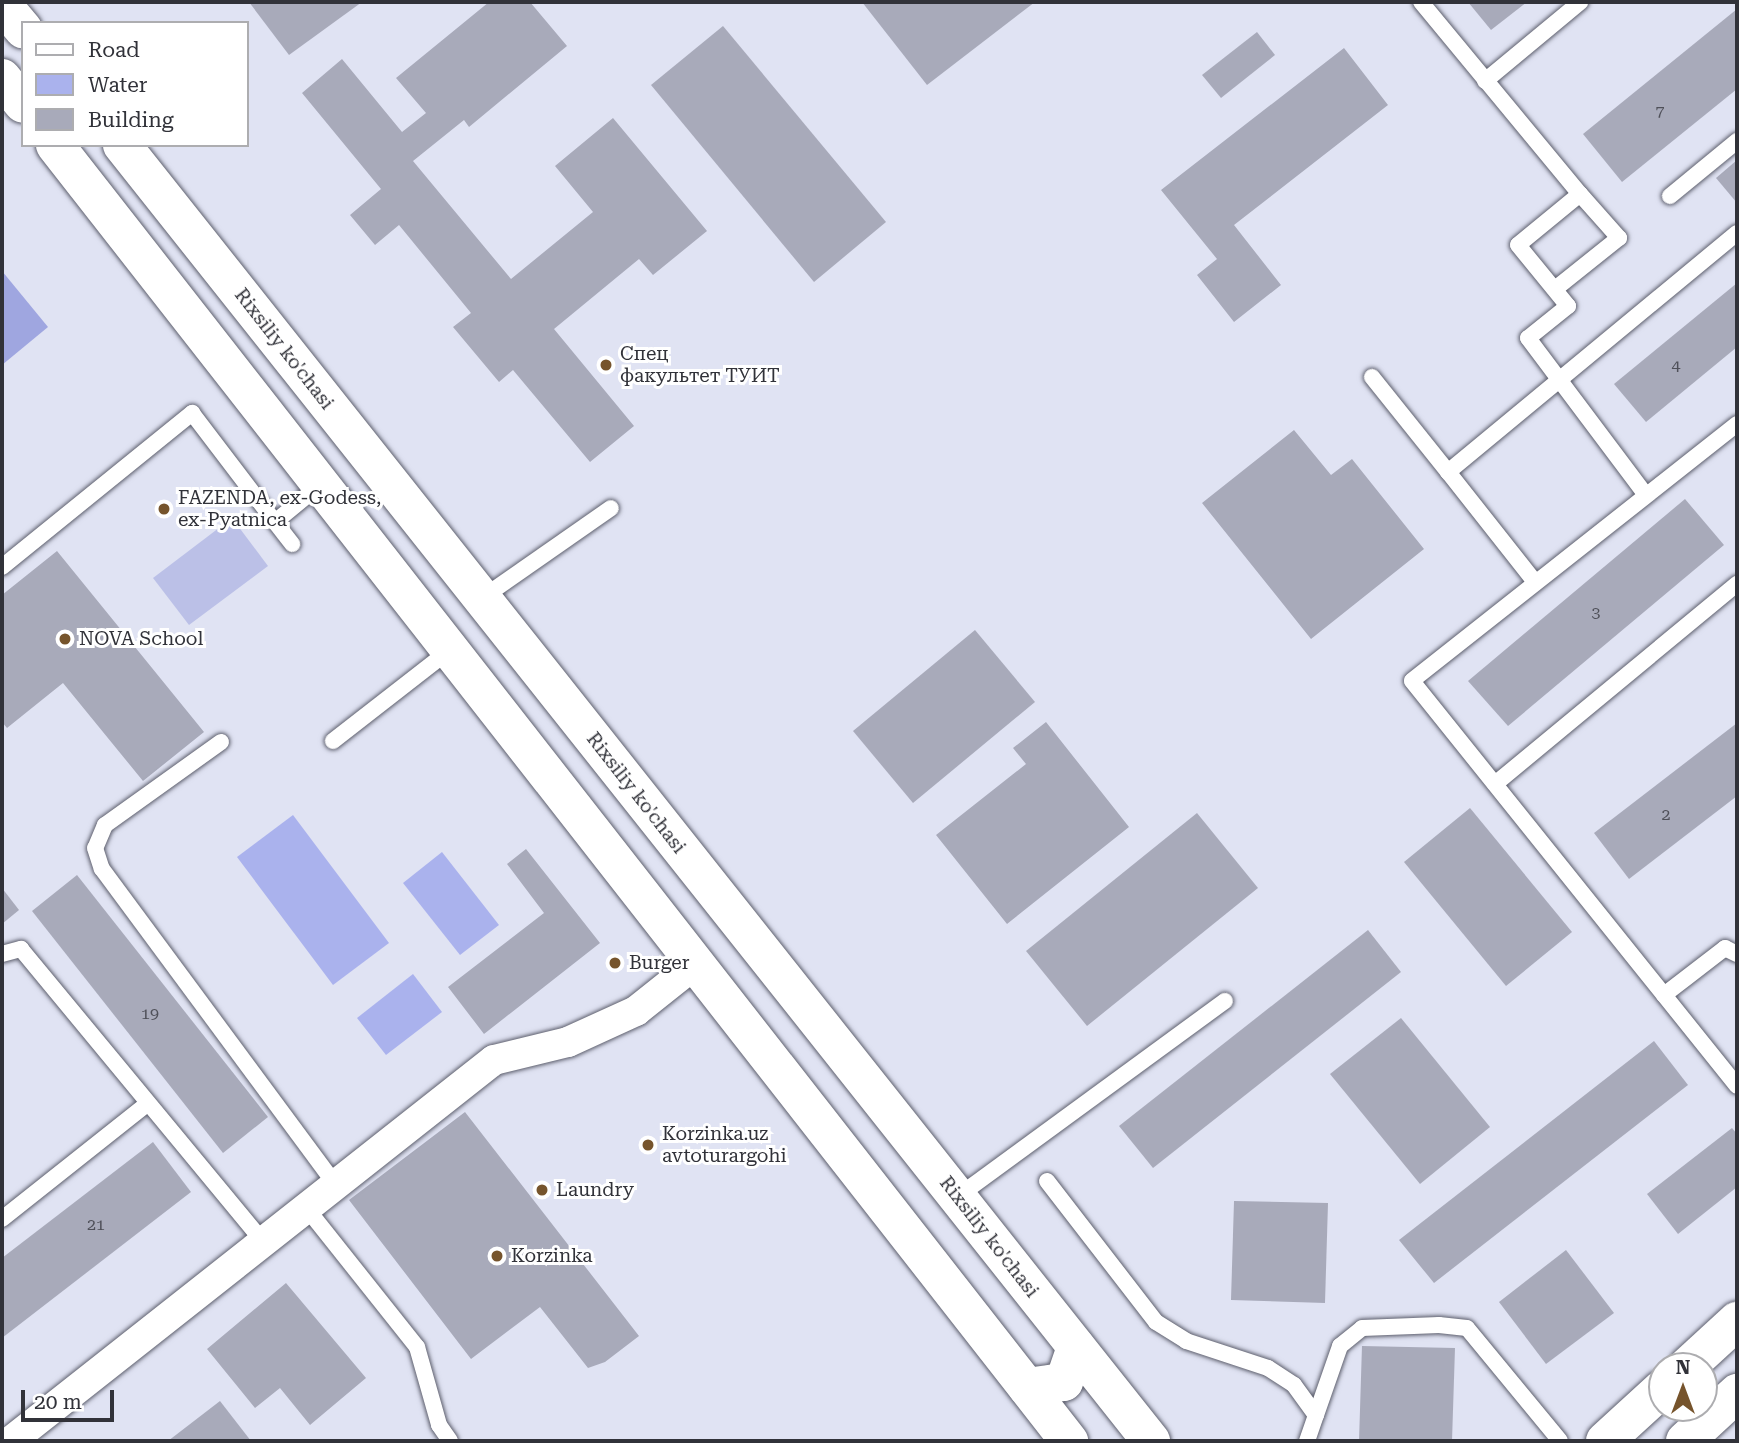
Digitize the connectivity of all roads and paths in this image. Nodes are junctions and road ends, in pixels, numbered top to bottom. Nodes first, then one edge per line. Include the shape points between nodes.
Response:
1 (21, 2) edge
2 (1421, 2) edge
3 (1580, 2) edge
4 (2, 4) edge
5 (35, 21) edge
6 (21, 27) edge
7 (1485, 81) junction
8 (1737, 141) edge
9 (57, 147) edge
10 (124, 147) edge
11 (1580, 194) junction
12 (1670, 197) dead end
13 (192, 233) junction
14 (1737, 233) edge
15 (150, 267) junction
16 (1555, 289) junction
17 (1372, 377) dead end
18 (1560, 383) junction
19 (1737, 424) edge
20 (1448, 472) junction
21 (320, 485) junction
22 (1646, 495) junction
23 (611, 508) dead end
24 (275, 522) junction
25 (292, 544) dead end
26 (2, 567) edge
27 (1535, 582) junction
28 (1737, 584) edge
29 (481, 598) junction
30 (450, 650) junction
31 (333, 741) dead end
32 (221, 742) dead end
33 (1495, 784) junction
34 (657, 819) junction
35 (611, 856) junction
36 (2, 954) edge
37 (1737, 954) edge
38 (695, 964) junction
39 (1664, 995) junction
40 (1225, 1001) dead end
41 (1737, 1086) edge
42 (147, 1104) junction
43 (1047, 1181) dead end
44 (337, 1187) junction
45 (957, 1197) junction
46 (308, 1210) junction
47 (2, 1219) edge
48 (265, 1244) junction
49 (1737, 1321) edge
50 (1076, 1347) junction
51 (1703, 1352) edge
52 (1027, 1387) junction
53 (1737, 1393) edge
54 (1648, 1402) edge
55 (1315, 1415) junction
56 (11, 1441) edge
57 (450, 1441) edge
58 (1069, 1441) edge
59 (1151, 1441) edge
60 (1307, 1441) edge
61 (1560, 1441) edge
62 (1605, 1441) edge
63 (1685, 1441) edge

1 - 5 main road
2 - 7 lane
3 - 7 lane
4 - 6 main road
7 - 11 lane
8 - 12 lane
9 - 15 main road
10 - 13 main road, Rixsiliy ko'chasi
11 - 16 lane via 1518,245
11 - 16 lane via 1619,238
13 - 15 main road via 174,228 157,231 147,247
13 - 29 main road, Rixsiliy ko'chasi
14 - 18 lane
15 - 21 main road
16 - 18 lane via 1568,306 1528,338
17 - 20 lane
18 - 20 lane
18 - 22 lane
19 - 22 lane
20 - 27 lane
21 - 24 lane
21 - 30 main road
22 - 27 lane
23 - 29 lane
24 - 25 lane
24 - 26 lane via 192,412
27 - 33 lane via 1412,681
28 - 33 lane
29 - 34 main road, Rixsiliy ko'chasi
30 - 31 lane
30 - 35 main road
32 - 44 lane via 105,825 95,848 102,869
33 - 39 lane
34 - 35 main road via 622,823 612,839
34 - 45 main road, Rixsiliy ko'chasi
35 - 38 main road
36 - 42 lane via 22,949
37 - 39 lane via 1725,948
38 - 44 street via 636,1011 568,1042 494,1060
38 - 52 main road
39 - 41 lane
40 - 45 lane
42 - 47 lane
42 - 48 lane
43 - 55 lane via 1156,1322 1186,1340 1268,1368 1294,1385
44 - 46 street
45 - 50 main road, Rixsiliy ko'chasi
46 - 48 street
46 - 57 lane via 417,1347 439,1425
48 - 56 street
49 - 51 main road
50 - 52 main road via 1064,1382
50 - 59 main road, Rixsiliy ko'chasi
52 - 58 main road
53 - 63 main road
54 - 62 main road
55 - 60 lane
55 - 61 lane via 1340,1346 1362,1328 1439,1325 1466,1328

